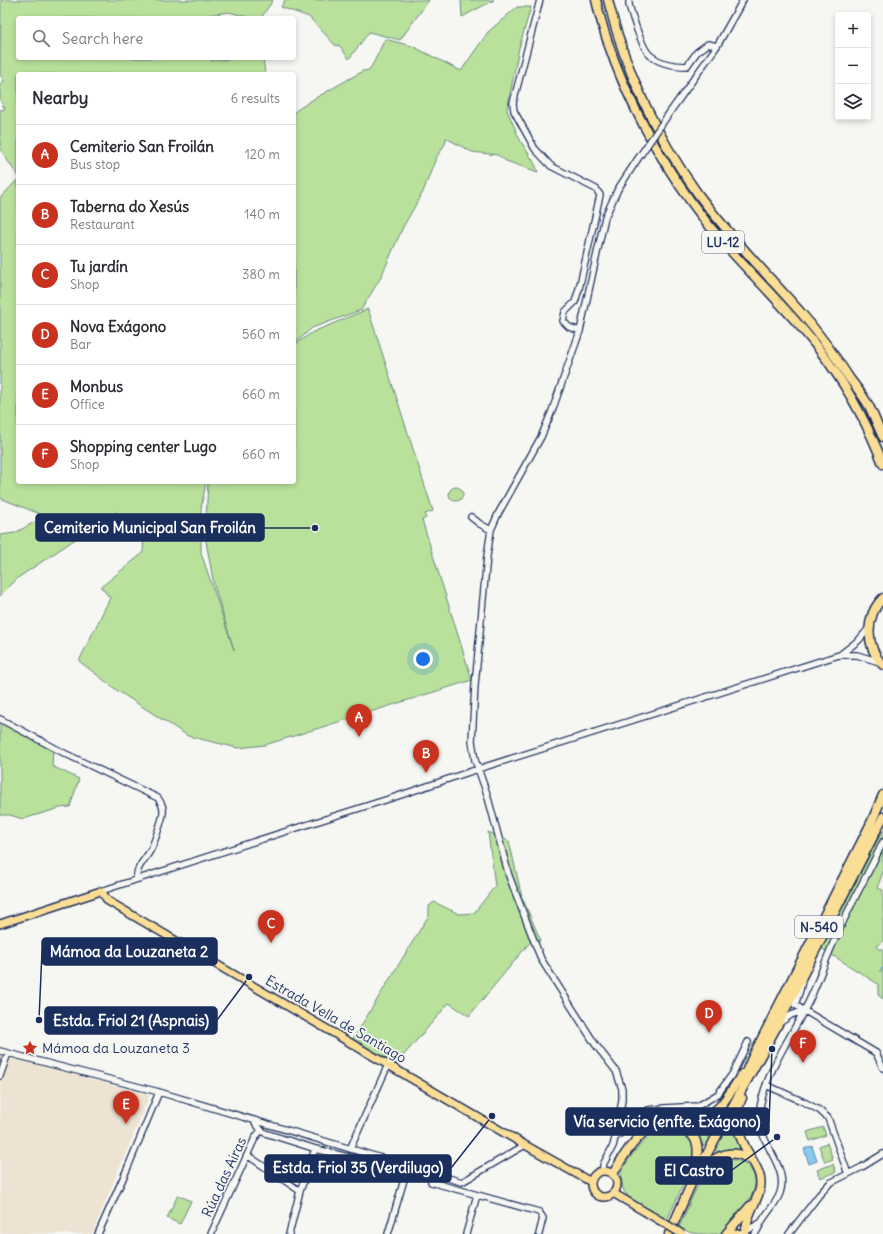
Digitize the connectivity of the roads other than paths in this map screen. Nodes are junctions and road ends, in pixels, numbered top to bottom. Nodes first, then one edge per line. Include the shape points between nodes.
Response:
1 (540, 0) edge
2 (596, 0) edge
3 (608, 0) edge
4 (629, 0) edge
5 (743, 0) edge
6 (717, 46) junction
7 (580, 331) junction
8 (883, 436) edge
9 (883, 464) edge
10 (471, 517) dead end
11 (491, 530) junction
12 (883, 598) edge
13 (869, 628) junction
14 (839, 655) junction
15 (881, 663) edge
16 (0, 719) edge
17 (478, 769) junction
18 (883, 795) edge
19 (883, 817) edge
20 (883, 842) edge
21 (137, 879) junction
22 (100, 891) junction
23 (0, 924) edge
24 (804, 975) junction
25 (803, 1011) junction
26 (778, 1026) junction
27 (748, 1042) dead end
28 (0, 1051) edge
29 (8, 1053) junction
30 (756, 1059) junction
31 (388, 1064) junction
32 (883, 1068) edge
33 (0, 1076) edge
34 (766, 1085) junction
35 (159, 1092) junction
36 (253, 1120) junction
37 (668, 1122) junction
38 (267, 1124) junction
39 (261, 1130) junction
40 (614, 1138) junction
41 (319, 1139) junction
42 (525, 1145) junction
43 (315, 1148) junction
44 (350, 1149) junction
45 (883, 1154) edge
46 (247, 1155) junction
47 (753, 1161) junction
48 (602, 1170) junction
49 (406, 1173) junction
50 (430, 1173) junction
51 (697, 1173) junction
52 (613, 1174) junction
53 (848, 1174) junction
54 (431, 1182) junction
55 (591, 1182) junction
56 (692, 1182) junction
57 (300, 1191) junction
58 (613, 1193) junction
59 (477, 1195) junction
60 (756, 1199) junction
61 (762, 1221) junction
62 (746, 1232) edge
63 (98, 1234) edge
64 (211, 1234) edge
65 (289, 1234) edge
66 (388, 1234) edge
67 (466, 1234) edge
68 (539, 1234) edge
69 (669, 1234) edge
70 (682, 1234) edge
71 (727, 1234) edge
72 (737, 1234) edge
73 (755, 1234) edge
74 (789, 1234) edge

1 - 7 street via 513,103 514,111 534,149 551,166 596,189 600,196 579,289 575,302 566,312 563,321 569,327
2 - 9 highway, LU-12 via 615,62 639,115 668,167 688,198 721,239 826,359 861,416
3 - 8 highway, LU-12 via 614,27 635,84 678,164 733,239 803,316 834,355 869,406
4 - 6 street via 637,33 649,56 672,66 686,66 697,52 708,44
5 - 6 street
6 - 7 street, bridge via 618,188 605,217
7 - 11 street via 541,437
10 - 11 street
11 - 17 street via 475,685 472,741
12 - 13 highway via 878,602
13 - 14 street via 859,640
13 - 15 highway via 872,646
14 - 15 street via 857,655
14 - 17 street
16 - 21 street via 158,798 163,806 163,813 150,851 137,870
17 - 21 street
17 - 40 street via 508,876 541,959 595,1044 616,1071 622,1089 622,1100
18 - 30 highway, N-540
19 - 24 highway, N-540
20 - 25 street via 836,936
21 - 22 street
22 - 23 main road
22 - 31 main road, Estrada Vella de Santiago via 108,901
24 - 25 street via 795,1006
24 - 26 highway, N-540
25 - 26 street via 791,1015
25 - 32 street via 876,1053
25 - 34 street
26 - 30 highway, N-540
27 - 40 street via 733,1073 718,1094 698,1106 648,1110
28 - 29 street
29 - 33 street
29 - 35 street
30 - 37 highway via 725,1101 713,1112 686,1122
30 - 47 highway via 737,1116 743,1145
30 - 51 highway, N-540
31 - 42 main road, Estrada Vella de Santiago
31 - 44 street
34 - 53 street via 804,1102 828,1118
34 - 61 street via 759,1109 759,1123 782,1181 777,1201
35 - 36 street
35 - 63 street
36 - 38 street
36 - 39 street
37 - 52 highway via 654,1126 637,1140
37 - 56 highway via 682,1127 697,1143 698,1158
38 - 39 street
38 - 41 street
39 - 43 street
39 - 46 street, Rúa das Airas
40 - 48 street
41 - 43 street via 313,1141
41 - 43 street via 321,1148
41 - 44 street
42 - 50 street via 462,1182
42 - 55 main road, Estrada Vella de Santiago
43 - 49 street
43 - 57 street
44 - 50 street
45 - 53 street
46 - 57 street
46 - 64 street, Rúa das Airas
47 - 51 highway via 737,1154 724,1154
47 - 60 highway via 761,1181
48 - 52 main road
48 - 55 main road via 595,1174
49 - 50 street via 423,1176
49 - 54 street
49 - 66 street
50 - 54 street
51 - 56 highway, N-540
52 - 58 main road via 618,1185
53 - 74 street via 825,1188
54 - 59 street
55 - 58 main road, Estrada Vella de Santiago via 593,1192 600,1196 607,1197
56 - 69 highway, N-540
57 - 65 street
58 - 70 main road, bridge
59 - 67 street
59 - 68 street via 539,1212 543,1218
60 - 62 highway
60 - 71 highway
61 - 62 street
61 - 73 street
62 - 72 street
71 - 72 main road

